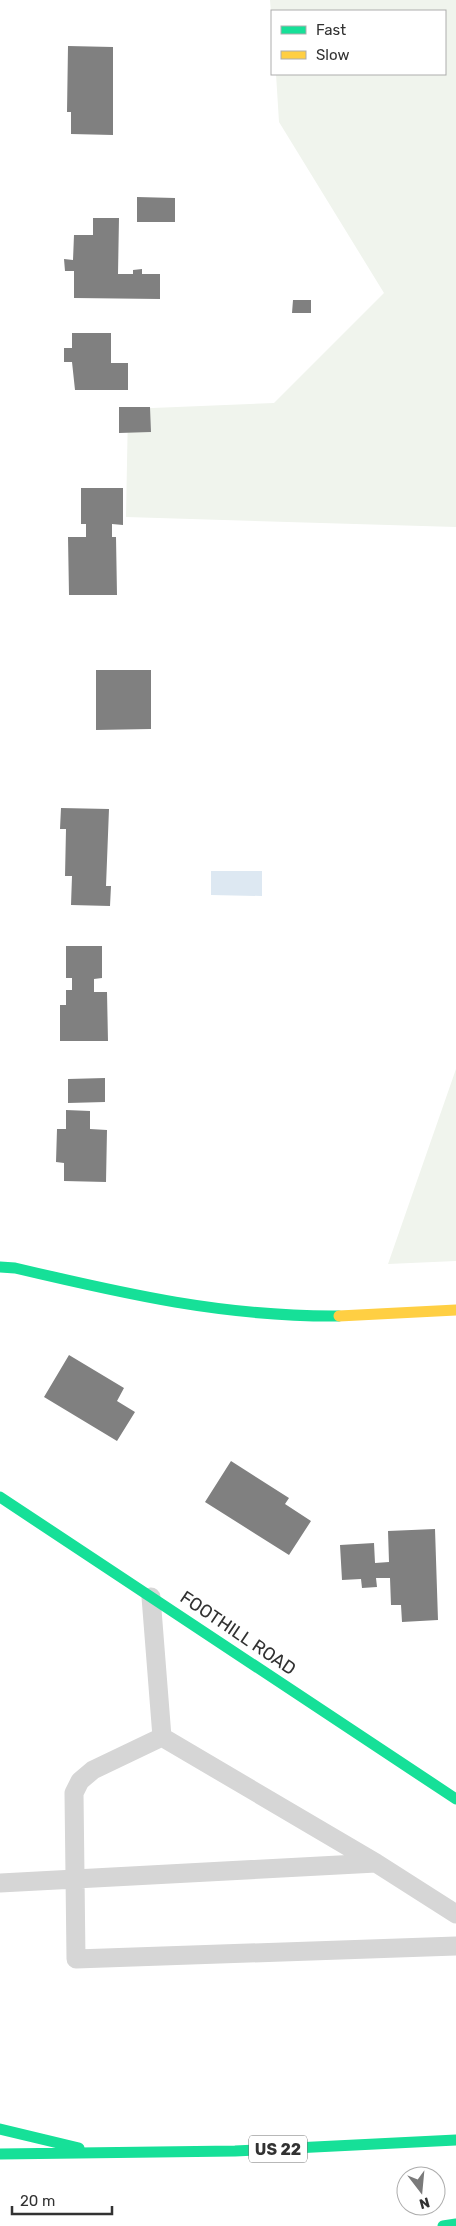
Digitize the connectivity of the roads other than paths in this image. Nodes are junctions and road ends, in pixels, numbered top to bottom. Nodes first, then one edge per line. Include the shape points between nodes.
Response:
1 (0, 1267) edge
2 (456, 1310) edge
3 (0, 1497) edge
4 (151, 1597) junction
5 (162, 1737) junction
6 (456, 1799) edge
7 (376, 1864) junction
8 (76, 1877) junction
9 (0, 1882) edge
10 (456, 1914) edge
11 (456, 1946) edge
12 (0, 2129) edge
13 (456, 2140) edge
14 (100, 2153) junction
15 (0, 2154) edge
16 (456, 2224) edge
17 (443, 2226) edge

1 - 2 main road via 159,1301 235,1312 314,1317
3 - 4 main road, FOOTHILL ROAD
4 - 5 lane
4 - 6 main road, FOOTHILL ROAD
5 - 7 lane
5 - 8 lane via 93,1770 80,1780 74,1793
7 - 8 lane
7 - 10 lane
8 - 9 lane
8 - 11 lane via 76,1959
12 - 14 main road
13 - 14 main road, US 22 via 235,2151
14 - 15 main road, US 22
16 - 17 main road

